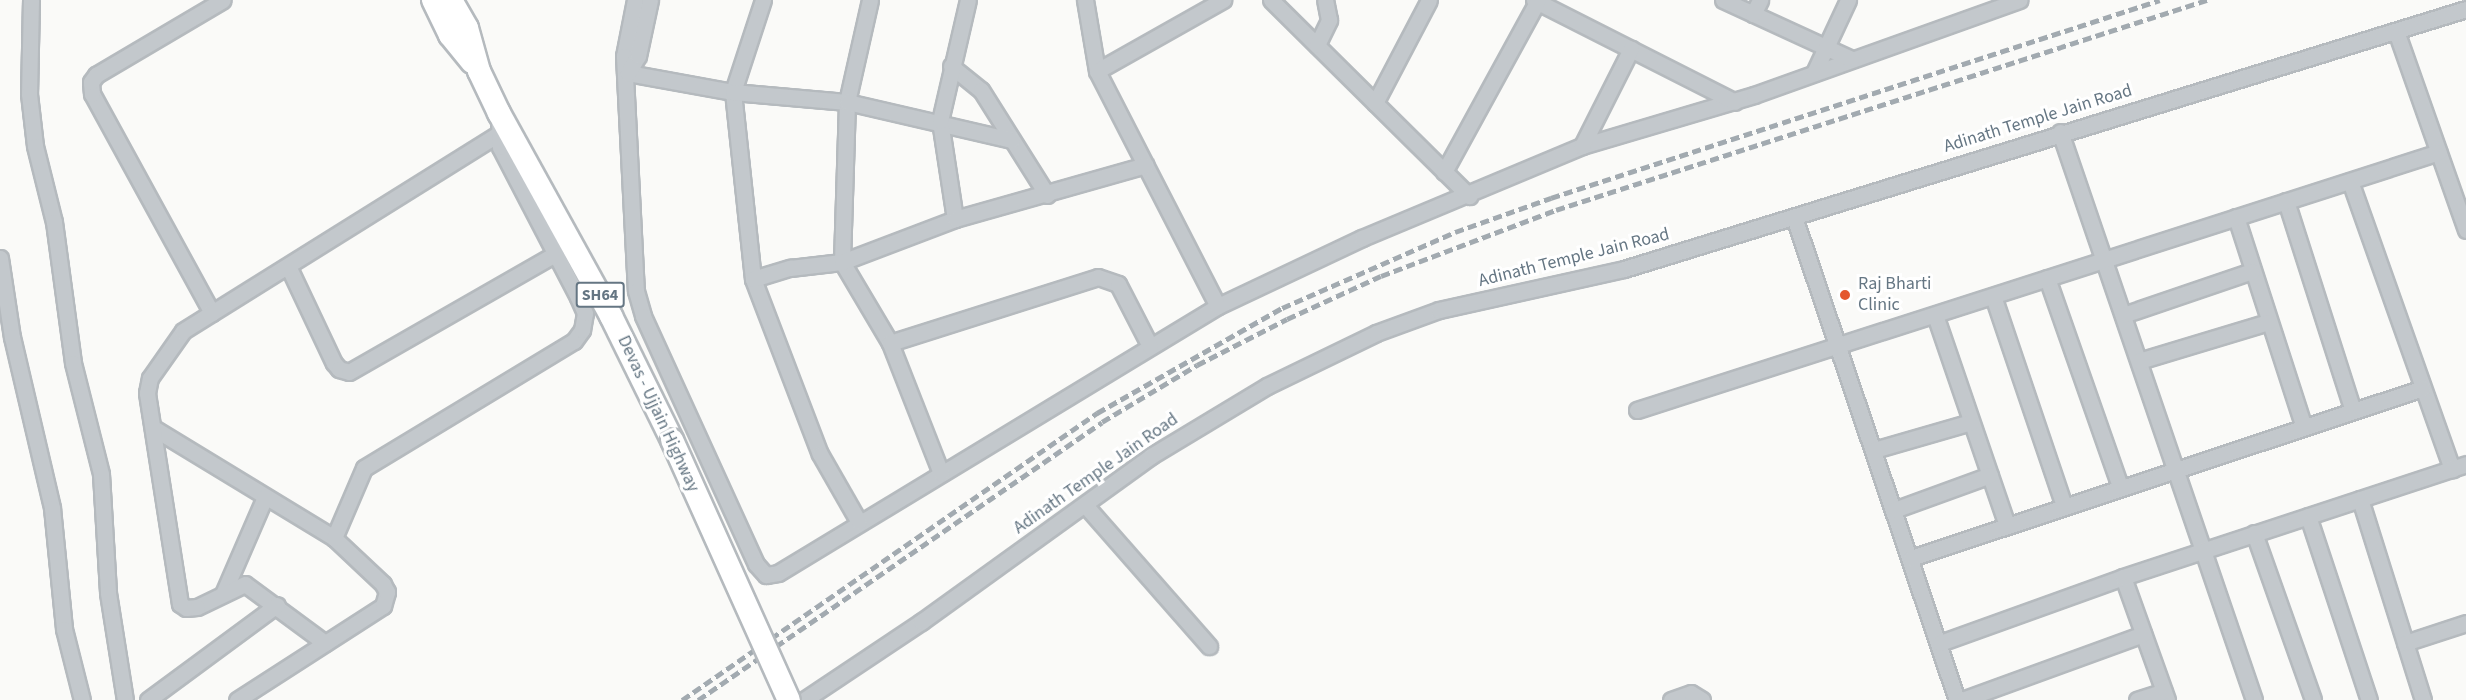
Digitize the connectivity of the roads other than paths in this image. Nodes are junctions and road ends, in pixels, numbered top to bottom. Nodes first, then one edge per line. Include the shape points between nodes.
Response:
1 (31, 0) edge
2 (223, 0) edge
3 (434, 0) edge
4 (451, 0) edge
5 (635, 0) edge
6 (650, 0) edge
7 (763, 0) edge
8 (870, 0) edge
9 (968, 0) edge
10 (1085, 0) edge
11 (1223, 0) edge
12 (1271, 0) edge
13 (1325, 0) edge
14 (1429, 0) edge
15 (1723, 0) edge
16 (1848, 0) edge
17 (2020, 0) edge
18 (1536, 1) edge
19 (1756, 7) edge
20 (2466, 9) edge
21 (2396, 31) junction
22 (1317, 45) junction
23 (1826, 48) junction
24 (1632, 49) junction
25 (1851, 59) junction
26 (951, 66) junction
27 (479, 70) junction
28 (1097, 71) junction
29 (628, 73) junction
30 (1814, 73) junction
31 (733, 92) junction
32 (847, 102) junction
33 (1735, 102) junction
34 (1375, 103) junction
35 (940, 121) junction
36 (499, 124) junction
37 (2060, 132) junction
38 (1011, 140) junction
39 (1582, 146) junction
40 (2439, 152) junction
41 (1146, 165) junction
42 (1444, 172) junction
43 (2350, 181) junction
44 (1047, 195) junction
45 (1469, 196) junction
46 (2286, 201) junction
47 (1794, 217) junction
48 (2236, 217) junction
49 (955, 219) junction
50 (2466, 231) edge
51 (555, 254) junction
52 (0, 258) edge
53 (2105, 259) junction
54 (842, 262) junction
55 (289, 268) junction
56 (2252, 271) junction
57 (2047, 278) junction
58 (753, 279) junction
59 (1993, 296) junction
60 (1218, 306) junction
61 (0, 308) edge
62 (212, 313) junction
63 (1935, 315) junction
64 (2123, 315) junction
65 (10, 321) junction
66 (2268, 322) junction
67 (890, 343) junction
68 (1150, 346) junction
69 (1839, 347) junction
70 (2139, 361) junction
71 (2423, 388) junction
72 (2352, 408) junction
73 (1637, 410) dead end
74 (1971, 422) junction
75 (2302, 425) junction
76 (155, 429) junction
77 (1874, 450) junction
78 (2459, 466) edge
79 (2175, 468) junction
80 (941, 473) junction
81 (1989, 475) junction
82 (2120, 487) junction
83 (265, 496) junction
84 (2360, 499) junction
85 (1085, 505) junction
86 (2064, 506) junction
87 (1894, 510) junction
88 (2308, 516) junction
89 (859, 522) junction
90 (2007, 525) junction
91 (2254, 533) junction
92 (334, 538) junction
93 (2203, 550) junction
94 (1911, 558) junction
95 (2122, 577) junction
96 (223, 594) junction
97 (277, 605) junction
98 (2466, 623) edge
99 (2143, 634) junction
100 (325, 643) junction
101 (1940, 643) junction
102 (2405, 643) junction
103 (1209, 646) dead end
104 (2165, 696) edge
105 (810, 698) edge
106 (82, 700) edge
107 (124, 700) edge
108 (148, 700) edge
109 (237, 700) edge
110 (789, 700) edge
111 (1671, 700) edge
112 (1702, 700) edge
113 (1957, 700) edge
114 (1962, 700) edge
115 (2137, 700) edge
116 (2254, 700) edge
117 (2313, 700) edge
118 (2369, 700) edge
119 (2422, 700) edge

1 - 107 street via 29,94 35,146 54,222 73,363 101,474 108,593
2 - 62 street via 96,75 91,82 92,94
3 - 27 main road, Devas - Ujjain Highway / SH64 via 450,35
4 - 27 main road, Devas - Ujjain Highway / SH64 via 467,28
5 - 29 street via 624,56
6 - 29 street via 638,56
7 - 31 street
8 - 32 street
9 - 26 street
10 - 28 street
11 - 28 street
12 - 22 street
13 - 22 street via 1329,21
14 - 34 street
15 - 19 street
16 - 23 street
17 - 25 street
18 - 24 street
18 - 42 street
19 - 23 street
20 - 21 street, Adinath Temple Jain Road
21 - 37 street, Adinath Temple Jain Road
21 - 40 street
22 - 34 street
23 - 25 street
23 - 30 street
24 - 33 street
24 - 39 street
25 - 30 street
26 - 35 street
26 - 38 street via 981,90
27 - 36 main road, Devas - Ujjain Highway / SH64
28 - 41 street
29 - 31 street
29 - 89 street via 636,291 642,316 756,564 766,575 778,573
30 - 33 street
31 - 32 street
31 - 58 street
32 - 35 street
32 - 54 street
33 - 39 street
34 - 42 street
35 - 38 street
35 - 49 street
36 - 51 street via 500,147
36 - 55 street
36 - 110 main road, Devas - Ujjain Highway / SH64, bridge via 522,153 641,376
37 - 47 street, Adinath Temple Jain Road
37 - 53 street
38 - 44 street
39 - 45 street
40 - 43 street
40 - 50 street
41 - 44 street
41 - 60 street
42 - 45 street
43 - 46 street
43 - 71 street
44 - 49 street
45 - 60 street via 1362,238
46 - 48 street
46 - 72 street
47 - 69 street
47 - 85 street, Adinath Temple Jain Road via 1624,269 1439,310 1376,333 1267,386 1151,456
48 - 53 street
48 - 56 street
49 - 54 street
51 - 55 street via 349,372 334,363
51 - 92 street via 585,313 582,330 574,341 378,456 356,482
52 - 65 street
53 - 57 street
53 - 64 street
54 - 58 street via 790,268
54 - 67 street
55 - 62 street
56 - 64 street
56 - 66 street
57 - 59 street
57 - 82 street
58 - 89 street via 820,454
59 - 63 street
59 - 86 street
60 - 68 street
61 - 65 street
62 - 76 street via 183,331 153,371 147,393
63 - 69 street
63 - 74 street
64 - 70 street
65 - 106 street via 52,508 64,629
66 - 70 street
66 - 75 street
67 - 68 street via 1098,277 1118,284
67 - 80 street
68 - 80 street
69 - 73 street
69 - 77 street
70 - 79 street
71 - 72 street
71 - 78 street
72 - 75 street
74 - 77 street
74 - 81 street
75 - 79 street
76 - 83 street
76 - 96 street via 180,604 186,609 197,607
77 - 87 street
78 - 84 street
79 - 82 street
79 - 93 street
80 - 89 street
81 - 87 street
81 - 90 street
82 - 86 street
83 - 92 street
83 - 96 street
84 - 88 street
84 - 102 street
85 - 103 street
85 - 105 street, Adinath Temple Jain Road
86 - 90 street
87 - 94 street
88 - 91 street
88 - 118 street
90 - 94 street
91 - 93 street
91 - 117 street
92 - 100 street via 387,592 383,606
93 - 95 street
93 - 116 street
94 - 101 street
95 - 99 street
95 - 101 street
96 - 97 street via 245,584
97 - 100 street
97 - 108 street
98 - 102 street
99 - 104 street
99 - 114 street
100 - 109 street
101 - 113 street
102 - 119 street
104 - 115 street
111 - 112 street via 1691,693

